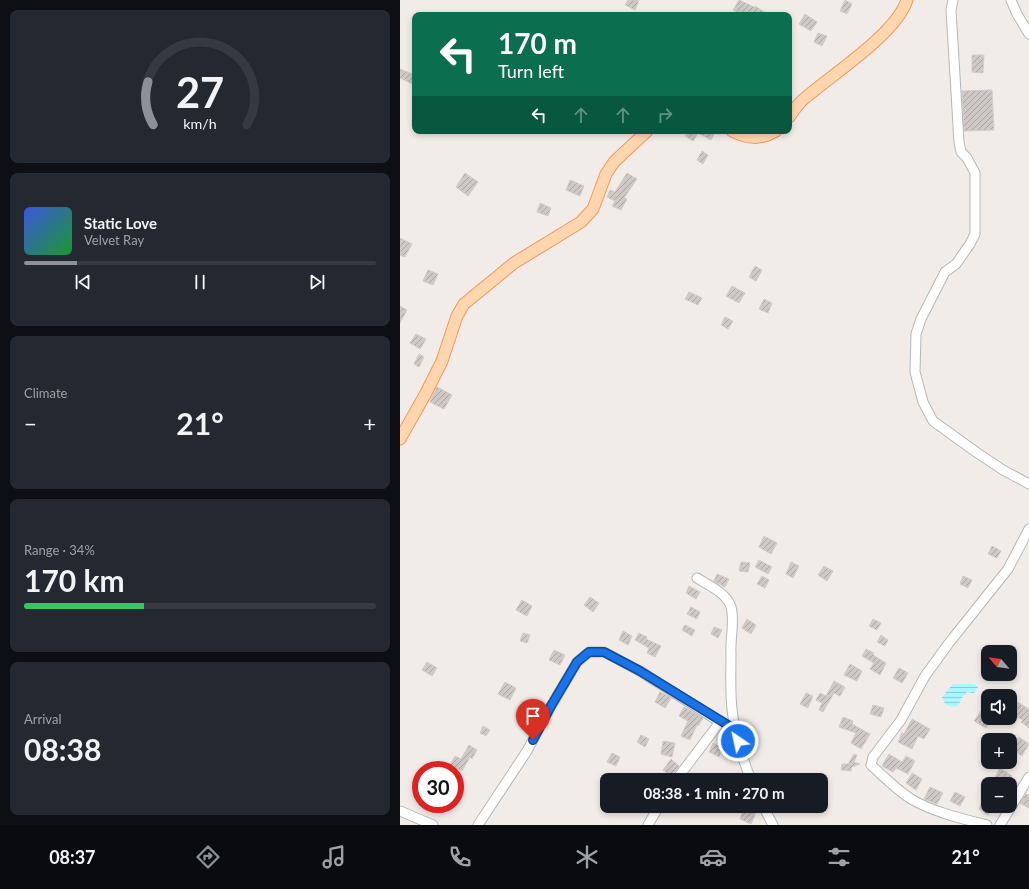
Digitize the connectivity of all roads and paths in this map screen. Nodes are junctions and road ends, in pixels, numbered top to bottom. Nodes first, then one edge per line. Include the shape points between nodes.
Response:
1 (907, 0) edge
2 (953, 0) edge
3 (1011, 0) edge
4 (1029, 34) edge
5 (792, 113) edge
6 (644, 134) edge
7 (739, 134) edge
8 (771, 134) edge
9 (400, 439) edge
10 (1029, 484) edge
11 (1029, 529) edge
12 (697, 578) dead end
13 (720, 722) junction
14 (736, 730) junction
15 (681, 773) edge
16 (748, 773) edge
17 (1029, 777) edge
18 (400, 811) edge
19 (655, 813) edge
20 (766, 813) edge
21 (433, 825) edge
22 (478, 825) edge
23 (648, 825) edge
24 (772, 825) edge
25 (987, 825) edge
26 (1000, 825) edge

1 - 5 main road via 904,10 881,36 803,99
2 - 10 street via 951,10 959,142 961,152 975,173 975,234 956,264 945,272 921,318 916,334 915,372 923,402 933,421 1003,470
3 - 4 street
6 - 9 main road via 614,162 606,174 593,209 582,222 514,263 464,304 457,316 442,361
7 - 8 main road via 748,138
11 - 25 street via 1008,569 929,670 901,720 873,757 871,765 912,799
12 - 14 street via 718,591 731,606 732,709
13 - 14 street
13 - 15 street
13 - 22 street via 640,671 604,652 589,652 577,662 527,751
14 - 16 street via 740,752
17 - 26 street
18 - 21 street
19 - 23 street
20 - 24 street

